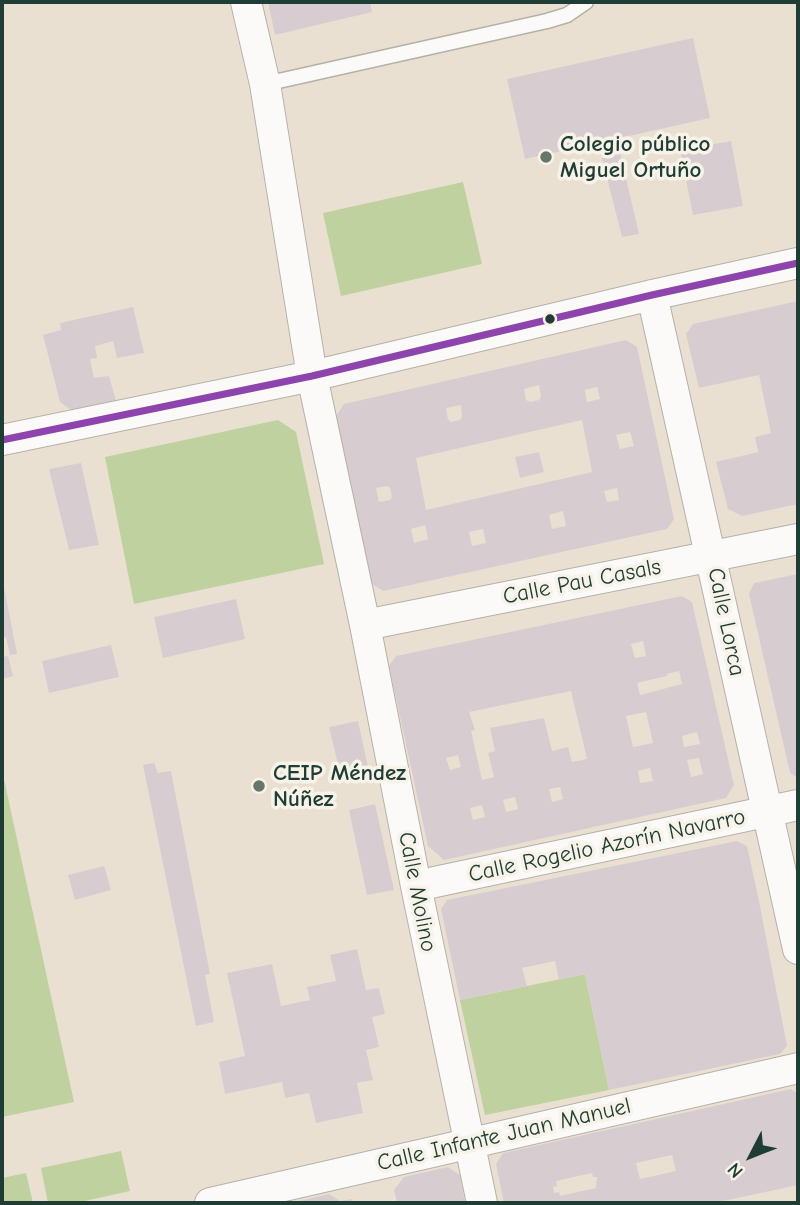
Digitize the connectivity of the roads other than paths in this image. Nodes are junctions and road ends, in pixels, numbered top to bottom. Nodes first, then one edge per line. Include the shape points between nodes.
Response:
1 (246, 2) edge
2 (586, 2) edge
3 (265, 84) junction
4 (798, 263) edge
5 (652, 295) junction
6 (312, 376) junction
7 (2, 440) edge
8 (798, 538) edge
9 (712, 557) junction
10 (365, 625) junction
11 (798, 805) edge
12 (768, 812) junction
13 (416, 886) junction
14 (798, 949) edge
15 (798, 1068) edge
16 (468, 1143) junction
17 (249, 1199) edge
18 (210, 1203) edge
19 (482, 1203) edge

1 - 3 street, Calle Molino
2 - 3 lane via 547,21
3 - 6 street, Calle Molino
4 - 5 street
5 - 6 street
5 - 9 street, Calle Lorca
6 - 7 street
6 - 10 street, Calle Molino
8 - 9 street, Calle Pau Casals
9 - 10 street, Calle Pau Casals
9 - 12 street, Calle Lorca
10 - 13 street, Calle Molino
11 - 12 street, Calle Rogelio Azorín Navarro
12 - 13 street, Calle Rogelio Azorín Navarro
12 - 14 street, Calle Lorca
13 - 16 street, Calle Molino
15 - 16 street, Calle Infante Juan Manuel
16 - 17 street, Calle Infante Juan Manuel
16 - 19 street, Calle Molino
17 - 18 street, Calle Infante Juan Manuel

